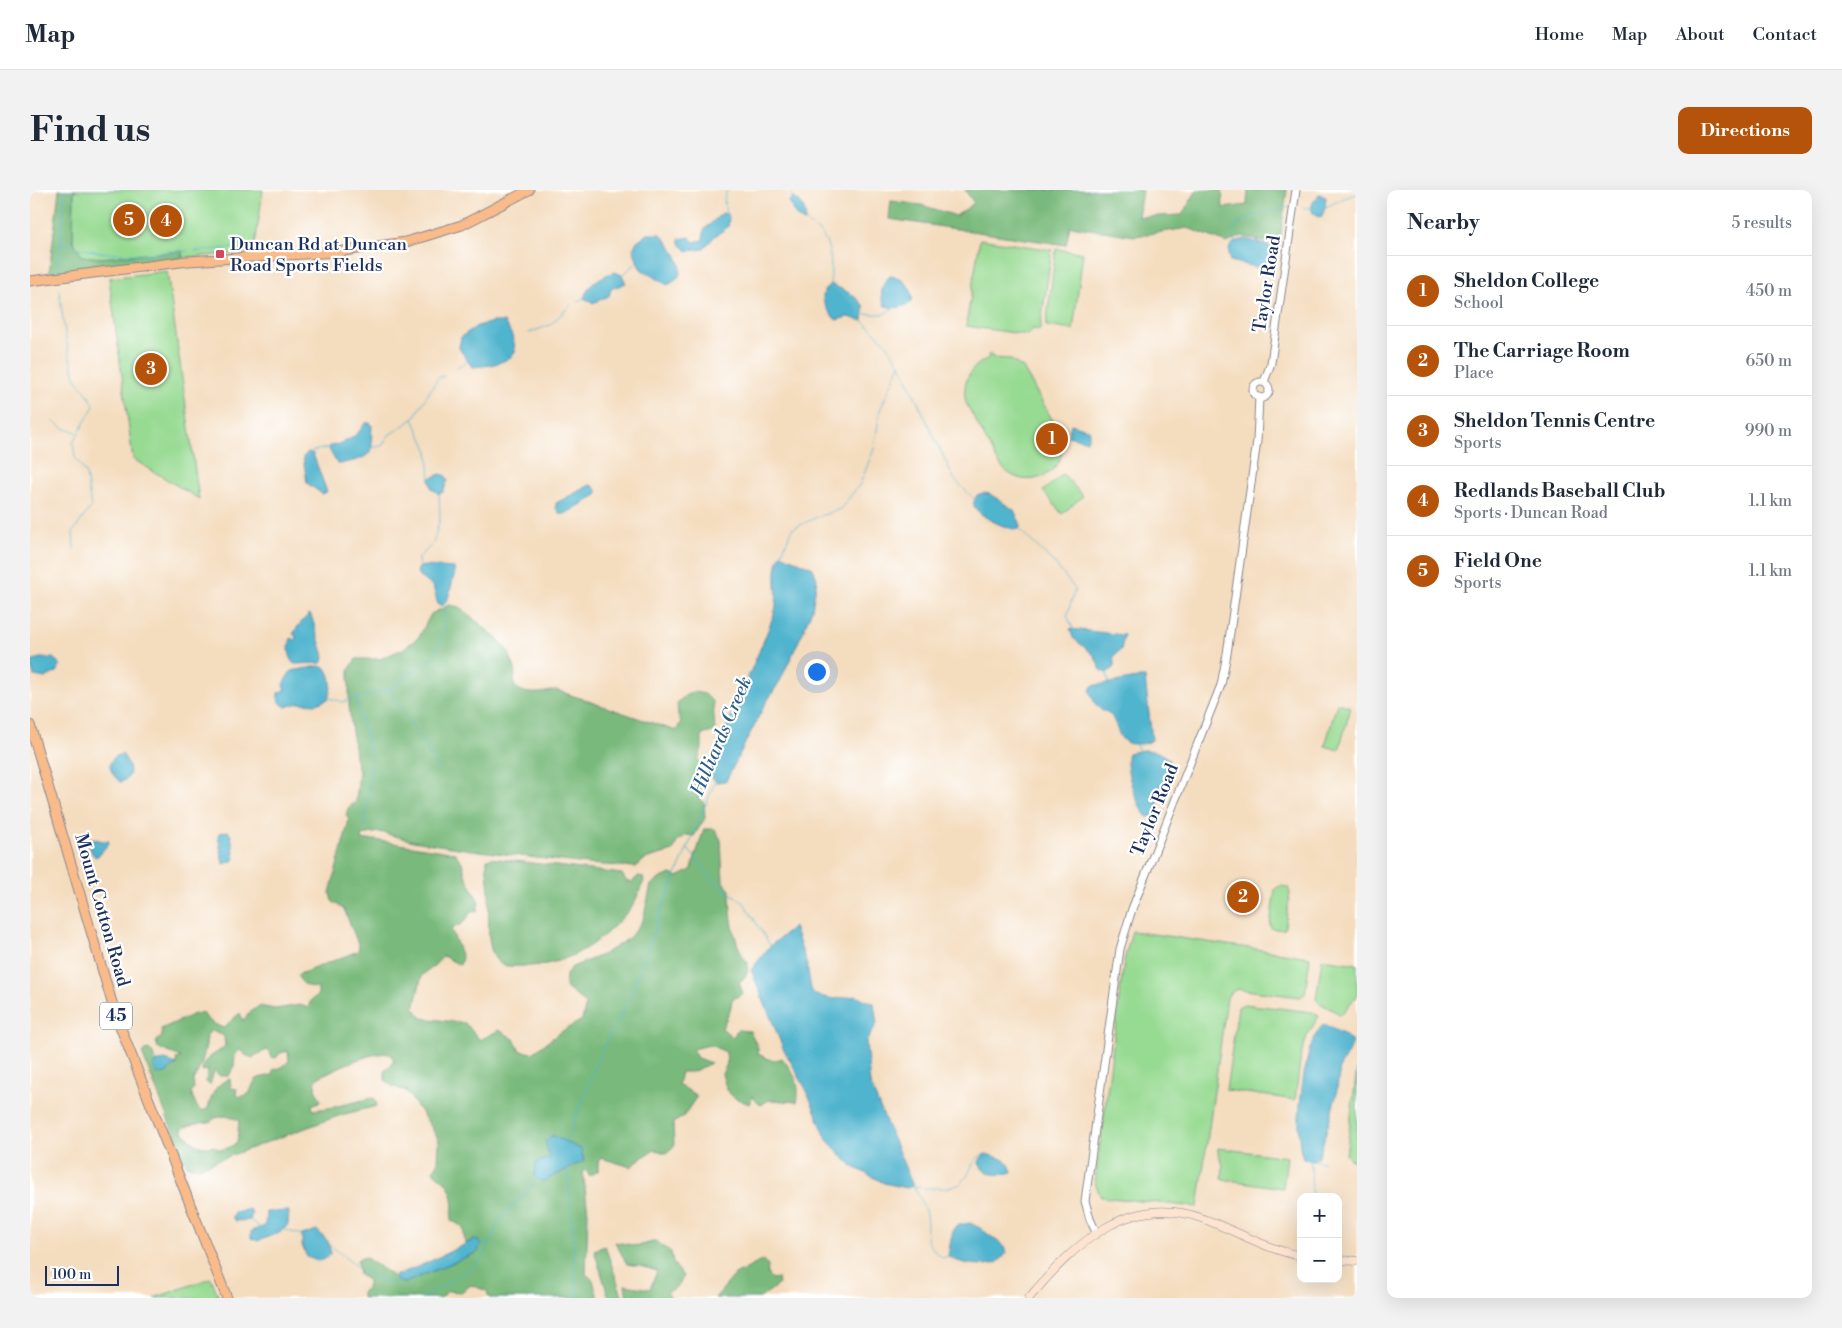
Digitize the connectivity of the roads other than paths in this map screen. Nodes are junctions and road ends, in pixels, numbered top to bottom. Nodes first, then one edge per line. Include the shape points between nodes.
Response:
1 (529, 190) edge
2 (1296, 190) edge
3 (30, 282) edge
4 (1264, 382) junction
5 (1259, 397) junction
6 (30, 725) edge
7 (1096, 1232) junction
8 (1297, 1255) edge
9 (1342, 1260) edge
10 (1357, 1261) edge
11 (227, 1298) edge
12 (1029, 1298) edge

1 - 3 main road via 462,225 406,242 337,252 188,261
2 - 4 street, Taylor Road via 1270,363
4 - 5 street via 1269,388 1268,393
4 - 5 street via 1254,387 1253,392
5 - 7 street, Taylor Road via 1257,441 1220,685 1132,909 1120,948 1085,1201
6 - 11 main road, Mount Cotton Road / 45 via 116,1016
7 - 8 main road via 1127,1217 1179,1213 1199,1218 1261,1245
7 - 12 main road
9 - 10 main road

